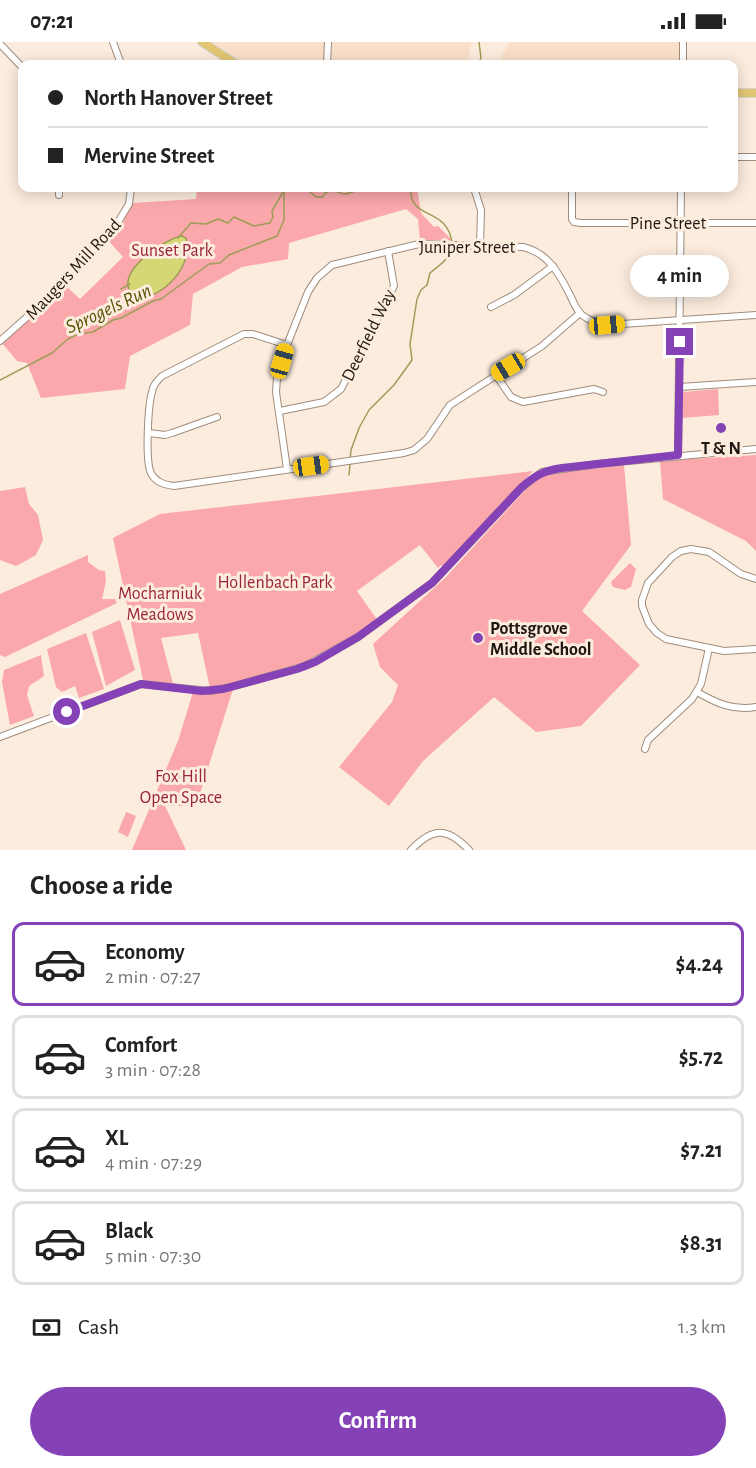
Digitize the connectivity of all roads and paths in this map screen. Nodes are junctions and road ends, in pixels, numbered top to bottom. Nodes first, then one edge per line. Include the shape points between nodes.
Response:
1 (113, 42) edge
2 (202, 42) edge
3 (328, 42) edge
4 (683, 42) edge
5 (0, 44) edge
6 (120, 60) edge
7 (230, 60) edge
8 (327, 60) edge
9 (682, 60) edge
10 (18, 63) edge
11 (738, 93) edge
12 (756, 93) edge
13 (738, 157) edge
14 (756, 157) edge
15 (130, 192) edge
16 (475, 192) edge
17 (572, 192) edge
18 (681, 192) edge
19 (681, 223) junction
20 (756, 223) edge
21 (480, 245) junction
22 (388, 251) junction
23 (553, 266) junction
24 (492, 307) dead end
25 (580, 313) junction
26 (756, 315) edge
27 (680, 320) junction
28 (0, 340) edge
29 (287, 345) junction
30 (496, 375) junction
31 (756, 382) edge
32 (679, 387) junction
33 (603, 392) dead end
34 (280, 411) junction
35 (218, 417) dead end
36 (149, 433) junction
37 (756, 449) edge
38 (678, 455) junction
39 (287, 469) junction
40 (756, 579) edge
41 (709, 648) junction
42 (756, 649) edge
43 (697, 692) junction
44 (756, 707) edge
45 (0, 737) edge
46 (645, 749) dead end
47 (411, 850) edge
48 (469, 850) edge

1 - 6 street
2 - 7 main road
3 - 8 street
4 - 9 street
5 - 10 street
11 - 12 main road
13 - 14 street
15 - 28 street, Maugers Mill Road via 129,204 115,227 36,309
16 - 21 street via 481,210
17 - 19 street, Pine Street via 574,222
18 - 19 street
19 - 20 street, Pine Street
19 - 27 street
21 - 22 street, Juniper Street via 419,244
21 - 23 street, Juniper Street via 535,250
22 - 29 street, Juniper Street via 332,265 316,278
22 - 34 street, Deerfield Way via 394,286 341,389 324,402
23 - 24 street
23 - 25 street, Juniper Street
25 - 27 street via 607,325
25 - 30 street via 542,346
26 - 27 street
27 - 32 street
29 - 34 street, Juniper Street via 277,378
29 - 36 street via 244,334 162,376 151,394
30 - 33 street via 511,397 523,402 594,389
30 - 39 street via 450,405 427,439 414,450
31 - 32 street
32 - 38 street
34 - 39 street, Juniper Street
35 - 36 street via 165,435
36 - 39 street via 150,472 168,486
37 - 38 street
38 - 45 street via 562,468 537,475 432,583 358,637 305,666 210,690 141,684
40 - 41 street via 696,548 672,557 648,583 642,606 657,633
41 - 42 street
41 - 43 street
43 - 44 street via 726,706
43 - 46 street via 648,740
47 - 48 street via 423,838 443,832 455,836

